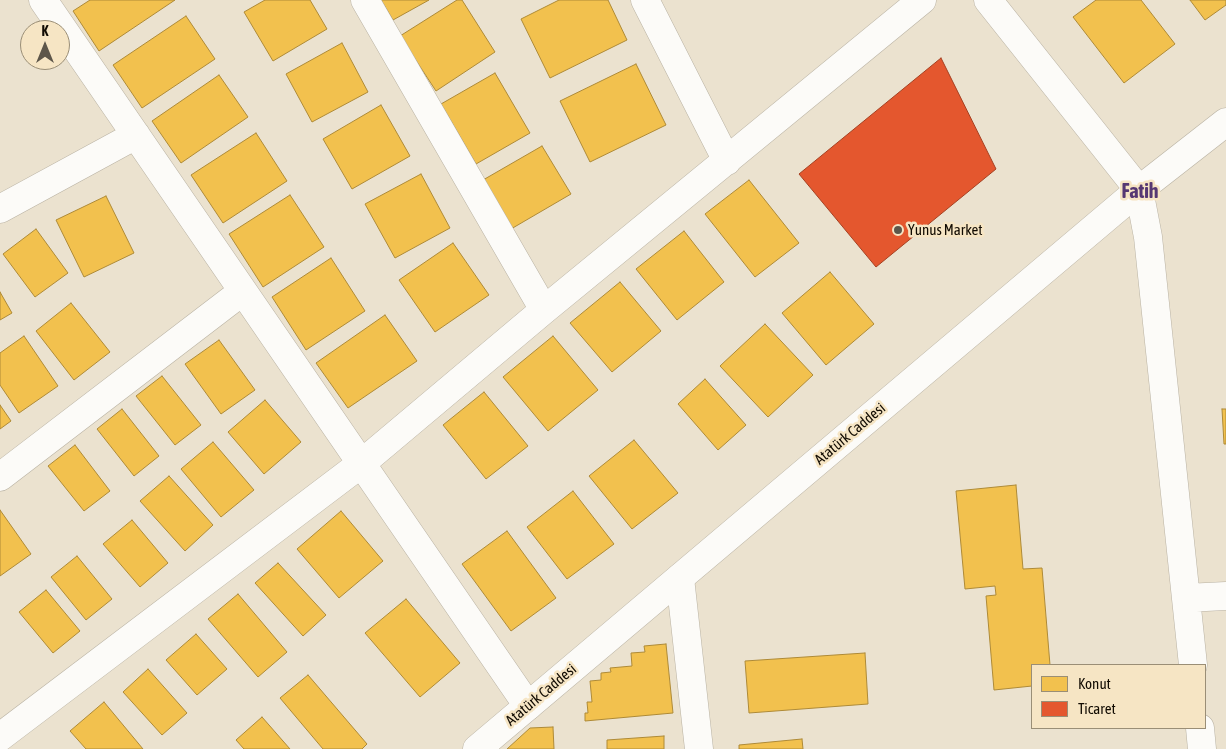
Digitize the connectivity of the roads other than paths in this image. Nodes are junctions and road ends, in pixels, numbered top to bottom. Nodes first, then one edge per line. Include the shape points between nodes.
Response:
1 (43, 0) edge
2 (365, 0) edge
3 (645, 0) edge
4 (922, 0) edge
5 (988, 0) edge
6 (1226, 122) edge
7 (136, 135) junction
8 (727, 161) junction
9 (1139, 190) junction
10 (0, 209) edge
11 (243, 291) junction
12 (544, 310) junction
13 (362, 463) junction
14 (0, 477) edge
15 (680, 578) junction
16 (1226, 596) edge
17 (1186, 598) junction
18 (1193, 664) edge
19 (528, 706) junction
20 (1200, 729) edge
21 (0, 737) edge
22 (477, 749) edge
23 (699, 749) edge
24 (1202, 749) edge

1 - 7 street
2 - 12 street
3 - 8 street
4 - 8 street
5 - 9 street
6 - 9 street, Atatürk Caddesi
7 - 10 street
7 - 11 street
8 - 12 street
9 - 15 street, Atatürk Caddesi
9 - 17 street via 1148,237
11 - 13 street
11 - 14 street
12 - 13 street
13 - 19 street
13 - 21 street
15 - 19 street, Atatürk Caddesi
15 - 23 street
16 - 17 street
17 - 18 street
19 - 22 street, Atatürk Caddesi
20 - 24 street

